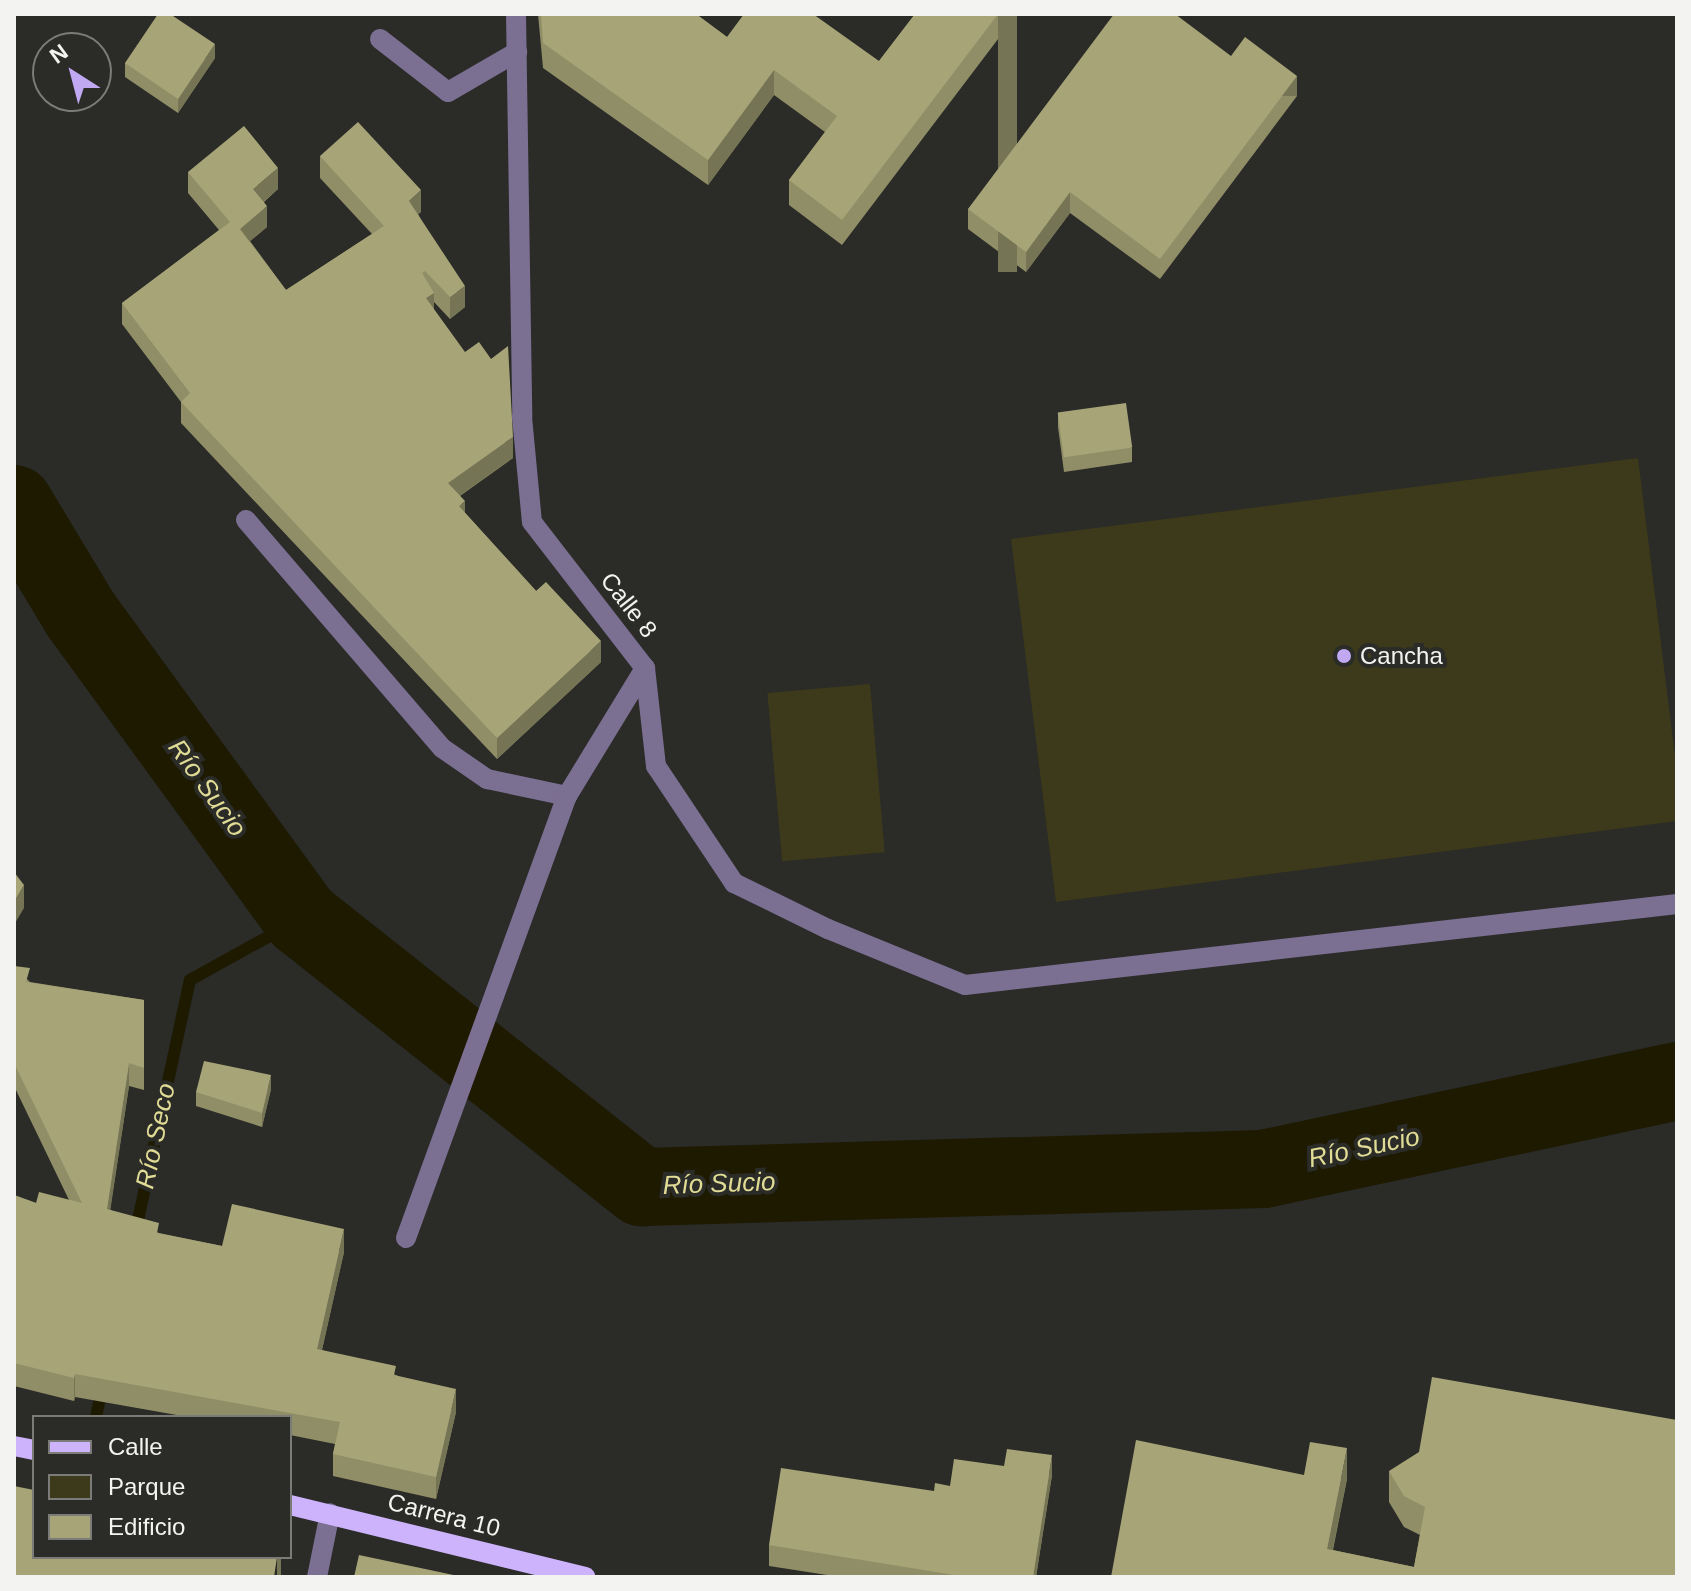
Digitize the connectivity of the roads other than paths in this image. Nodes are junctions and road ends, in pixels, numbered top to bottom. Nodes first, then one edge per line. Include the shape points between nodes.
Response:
1 (516, 14) edge
2 (380, 39) dead end
3 (517, 52) junction
4 (246, 520) dead end
5 (645, 668) junction
6 (567, 796) junction
7 (1677, 904) edge
8 (406, 1238) dead end
9 (292, 1505) edge
10 (330, 1513) junction
11 (317, 1577) edge
12 (585, 1577) edge

1 - 3 street, Calle 8
2 - 3 street via 448,92
3 - 5 street, Calle 8 via 522,417 532,522
4 - 6 street via 442,748 487,779
5 - 6 street, Calle 8
5 - 7 street via 656,766 734,883 965,985
6 - 8 street, Calle 8
9 - 10 main road, Carrera 10
10 - 11 street
10 - 12 main road, Carrera 10

